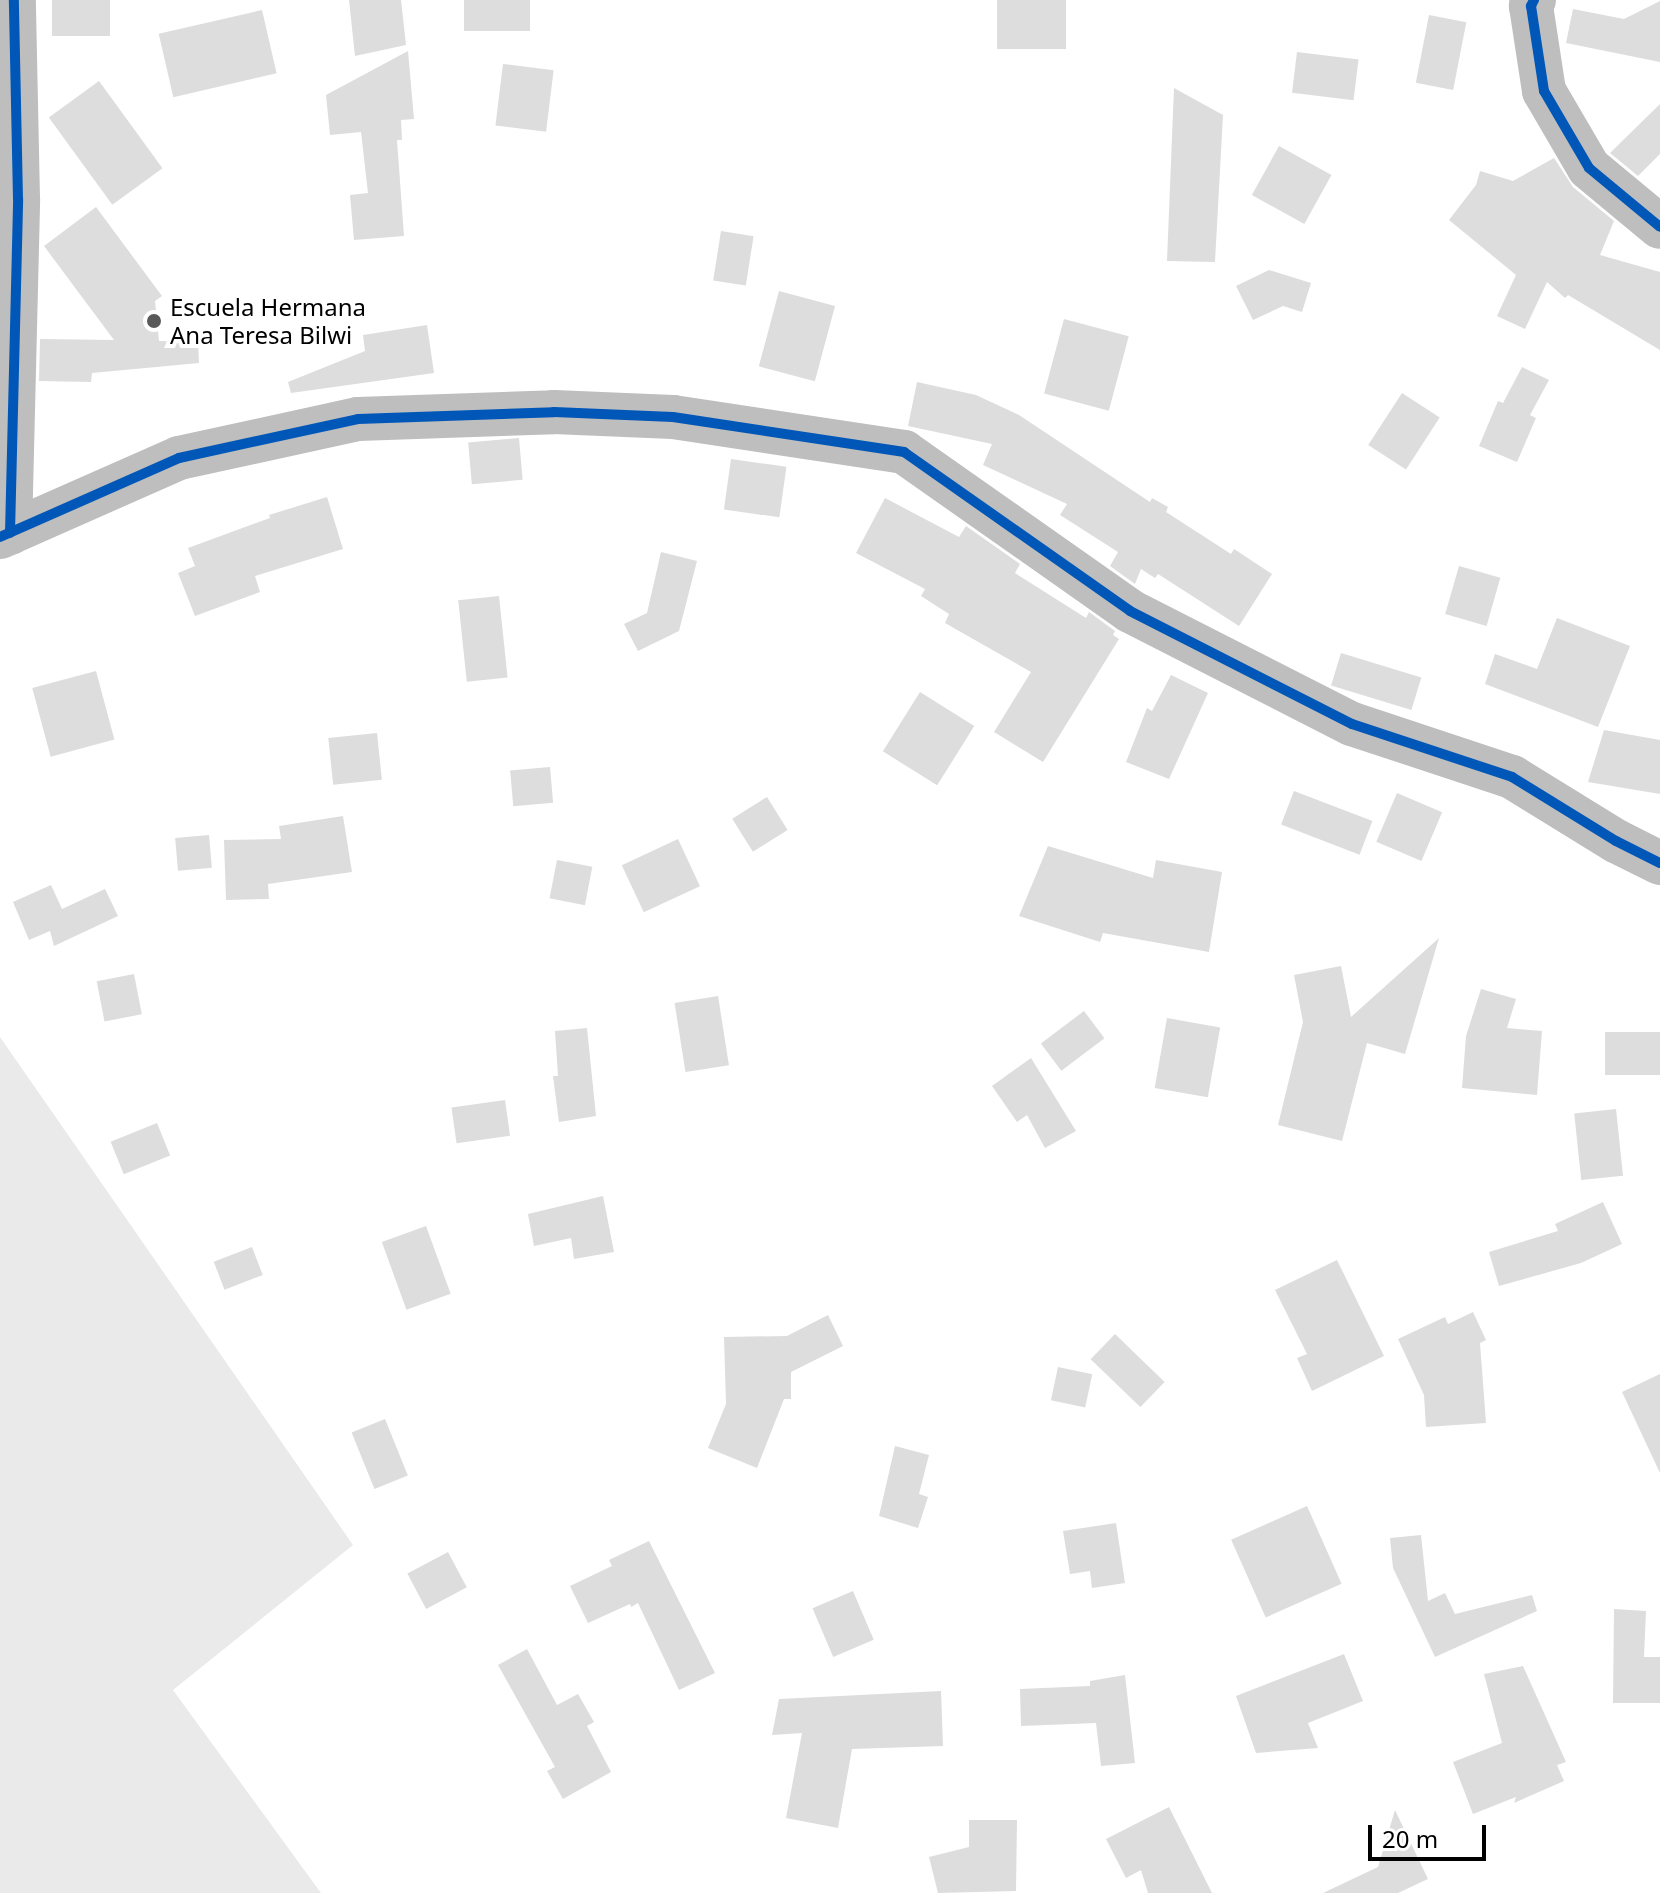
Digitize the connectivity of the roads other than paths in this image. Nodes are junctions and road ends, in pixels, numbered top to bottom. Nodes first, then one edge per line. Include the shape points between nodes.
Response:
1 (14, 0) edge
2 (1534, 0) edge
3 (1660, 227) edge
4 (5, 535) edge
5 (1660, 863) edge

1 - 4 street via 18,199
2 - 3 street via 1544,91 1589,168
4 - 5 street via 179,458 358,419 554,412 673,417 904,452 1130,611 1352,724 1512,777

